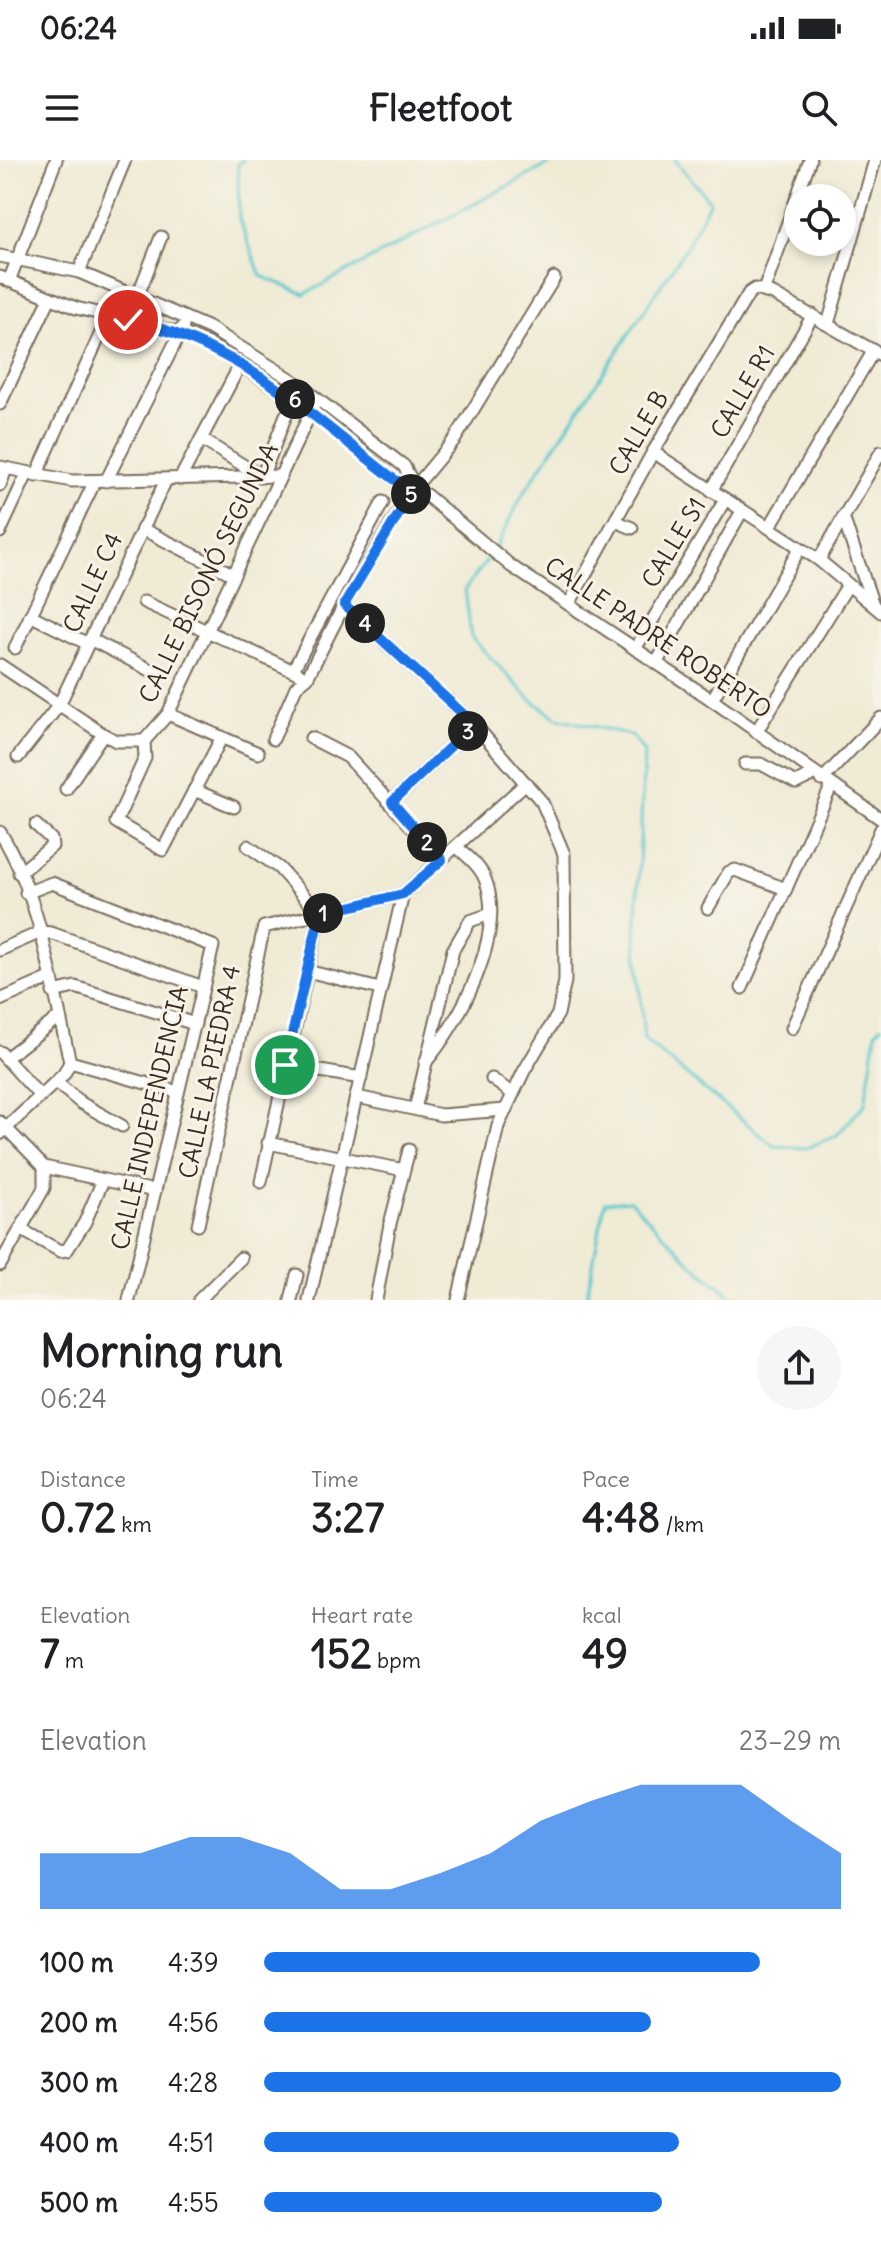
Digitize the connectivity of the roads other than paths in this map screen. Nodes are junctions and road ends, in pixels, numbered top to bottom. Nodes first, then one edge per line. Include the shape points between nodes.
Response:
1 (56, 160) edge
2 (125, 160) edge
3 (810, 160) edge
4 (875, 160) edge
5 (161, 237) dead end
6 (0, 256) edge
7 (17, 259) junction
8 (79, 272) junction
9 (554, 278) dead end
10 (5, 279) edge
11 (759, 289) junction
12 (136, 295) junction
13 (50, 298) junction
14 (109, 315) junction
15 (813, 315) junction
16 (187, 318) junction
17 (128, 320) junction
18 (828, 324) junction
19 (181, 333) junction
20 (878, 353) edge
21 (240, 365) junction
22 (317, 399) junction
23 (0, 404) edge
24 (312, 411) junction
25 (286, 415) dead end
26 (201, 439) junction
27 (653, 452) junction
28 (881, 452) edge
29 (3, 468) edge
30 (32, 475) junction
31 (281, 476) junction
32 (262, 477) junction
33 (180, 479) junction
34 (166, 480) junction
35 (101, 481) junction
36 (0, 485) edge
37 (415, 487) junction
38 (711, 491) junction
39 (725, 500) junction
40 (383, 502) dead end
41 (742, 511) junction
42 (843, 517) junction
43 (616, 521) junction
44 (632, 528) dead end
45 (769, 528) junction
46 (142, 529) junction
47 (0, 532) edge
48 (800, 548) junction
49 (819, 560) junction
50 (234, 575) junction
51 (848, 585) junction
52 (144, 602) dead end
53 (569, 604) junction
54 (344, 605) junction
55 (877, 609) edge
56 (30, 615) junction
57 (207, 633) junction
58 (89, 642) junction
59 (15, 648) dead end
60 (635, 649) junction
61 (657, 662) junction
62 (1, 668) edge
63 (293, 670) junction
64 (160, 675) dead end
65 (307, 678) junction
66 (712, 700) junction
67 (59, 705) junction
68 (168, 714) junction
69 (881, 718) edge
70 (474, 724) junction
71 (756, 732) junction
72 (103, 734) junction
73 (222, 737) junction
74 (311, 738) dead end
75 (273, 739) dead end
76 (144, 741) junction
77 (258, 753) dead end
78 (18, 757) dead end
79 (745, 764) dead end
80 (822, 781) junction
81 (526, 783) junction
82 (66, 789) dead end
83 (194, 790) junction
84 (392, 802) junction
85 (234, 807) dead end
86 (880, 816) edge
87 (36, 825) dead end
88 (881, 829) edge
89 (0, 832) edge
90 (248, 846) dead end
91 (457, 847) junction
92 (442, 860) junction
93 (19, 873) junction
94 (786, 889) junction
95 (26, 893) junction
96 (403, 894) junction
97 (708, 908) dead end
98 (320, 914) junction
99 (490, 914) junction
100 (41, 932) junction
101 (0, 950) edge
102 (307, 971) junction
103 (50, 978) junction
104 (203, 987) junction
105 (742, 988) dead end
106 (380, 989) junction
107 (53, 992) junction
108 (0, 1000) edge
109 (59, 1017) junction
110 (195, 1024) junction
111 (792, 1028) dead end
112 (3, 1055) edge
113 (70, 1062) junction
114 (425, 1063) junction
115 (285, 1065) junction
116 (361, 1078) junction
117 (492, 1079) dead end
118 (56, 1082) junction
119 (178, 1092) junction
120 (513, 1094) junction
121 (40, 1096) junction
122 (357, 1097) junction
123 (415, 1109) junction
124 (505, 1110) junction
125 (122, 1126) dead end
126 (2, 1129) edge
127 (268, 1143) junction
128 (409, 1150) dead end
129 (343, 1159) junction
130 (44, 1167) junction
131 (404, 1170) junction
132 (103, 1180) junction
133 (261, 1182) dead end
134 (155, 1191) junction
135 (198, 1225) dead end
136 (20, 1229) junction
137 (241, 1258) dead end
138 (0, 1265) edge
139 (297, 1275) dead end
140 (129, 1300) edge
141 (199, 1300) edge
142 (291, 1300) edge
143 (309, 1300) edge
144 (376, 1300) edge
145 (458, 1300) edge

1 - 7 street
2 - 8 street
3 - 11 street, CALLE B
4 - 18 street
5 - 12 street
6 - 7 street
7 - 8 street
7 - 10 street
8 - 12 street
9 - 37 street via 455,439
10 - 13 street
11 - 15 street
11 - 27 street, CALLE B via 746,296
12 - 16 street
12 - 17 street
13 - 14 street
13 - 23 street
14 - 17 street
14 - 30 street
15 - 18 street
15 - 38 street, CALLE R1
16 - 19 street
16 - 22 street
17 - 19 street
18 - 20 street
19 - 21 street
19 - 35 street
20 - 45 street
21 - 24 street
21 - 26 street
22 - 24 street, CALLE BISONÓ SEGUNDA
22 - 37 street via 404,466
24 - 31 street, CALLE BISONÓ SEGUNDA
24 - 37 street via 395,480
25 - 32 street
26 - 32 street
26 - 33 street
27 - 38 street
27 - 43 street, CALLE B
28 - 42 street
29 - 30 street
29 - 36 street
30 - 35 street
30 - 47 street
31 - 32 street
31 - 50 street, CALLE BISONÓ SEGUNDA
32 - 33 street
33 - 34 street
34 - 35 street
34 - 46 street, CALLE C4
35 - 56 street
37 - 53 street, CALLE PADRE ROBERTO via 511,566
37 - 54 street
38 - 39 street
39 - 41 street
39 - 60 street, CALLE S1
40 - 63 street
41 - 45 street
41 - 61 street
42 - 49 street
42 - 55 street
43 - 44 street
43 - 53 street, CALLE B
45 - 48 street
46 - 50 street
46 - 58 street, CALLE C4
48 - 49 street
48 - 66 street
49 - 51 street
50 - 57 street, CALLE BISONÓ SEGUNDA
51 - 55 street
51 - 71 street
52 - 57 street
53 - 60 street, CALLE PADRE ROBERTO
54 - 65 street
54 - 70 street
56 - 58 street
56 - 59 street
57 - 63 street
57 - 68 street, CALLE BISONÓ SEGUNDA
58 - 64 street
58 - 67 street, CALLE C4
60 - 61 street, CALLE PADRE ROBERTO
61 - 66 street, CALLE PADRE ROBERTO
62 - 67 street
63 - 65 street
65 - 75 street via 296,687
66 - 71 street, CALLE PADRE ROBERTO
67 - 72 street
67 - 78 street, CALLE C4
68 - 73 street
68 - 76 street, CALLE BISONÓ SEGUNDA
69 - 80 street
70 - 81 street
70 - 84 street
71 - 80 street, CALLE PADRE ROBERTO
72 - 76 street via 116,741
72 - 82 street
73 - 77 street
73 - 83 street
74 - 84 street via 348,757
76 - 83 street via 145,758 116,822 163,850
79 - 80 street via 761,764 796,783
80 - 86 street, CALLE PADRE ROBERTO
80 - 94 street
81 - 91 street
81 - 120 street via 542,802 564,854 565,981 558,1014
83 - 85 street
84 - 92 street
87 - 93 street via 52,846
88 - 111 street
89 - 93 street
90 - 98 street via 279,868
91 - 92 street
91 - 99 street via 485,878
92 - 96 street
93 - 95 street
94 - 97 street via 735,870
94 - 105 street
95 - 100 street
95 - 104 street, CALLE INDEPENDENCIA via 52,883 213,946
96 - 98 street
96 - 106 street
98 - 102 street
98 - 135 street, CALLE LA PIEDRA 4 via 264,927
99 - 114 street via 469,995
99 - 114 street via 470,921 453,950
100 - 101 street
100 - 103 street
100 - 104 street
102 - 106 street
102 - 115 street
103 - 107 street
103 - 108 street
104 - 110 street, CALLE INDEPENDENCIA
106 - 116 street
107 - 109 street
107 - 110 street via 75,987
109 - 112 street
109 - 113 street
110 - 119 street, CALLE INDEPENDENCIA
112 - 121 street
113 - 118 street
113 - 119 street
114 - 123 street
115 - 116 street
115 - 127 street
116 - 122 street
117 - 120 street
118 - 121 street
118 - 125 street
119 - 134 street, CALLE INDEPENDENCIA
120 - 124 street
121 - 126 street
122 - 123 street
122 - 129 street
123 - 124 street via 441,1115
124 - 145 street via 480,1194
126 - 130 street
127 - 129 street
127 - 133 street
128 - 131 street
129 - 131 street
129 - 143 street
130 - 132 street
130 - 136 street via 44,1188
131 - 144 street
132 - 134 street
132 - 136 street via 67,1250
134 - 140 street, CALLE INDEPENDENCIA
136 - 138 street
137 - 141 street
139 - 142 street

